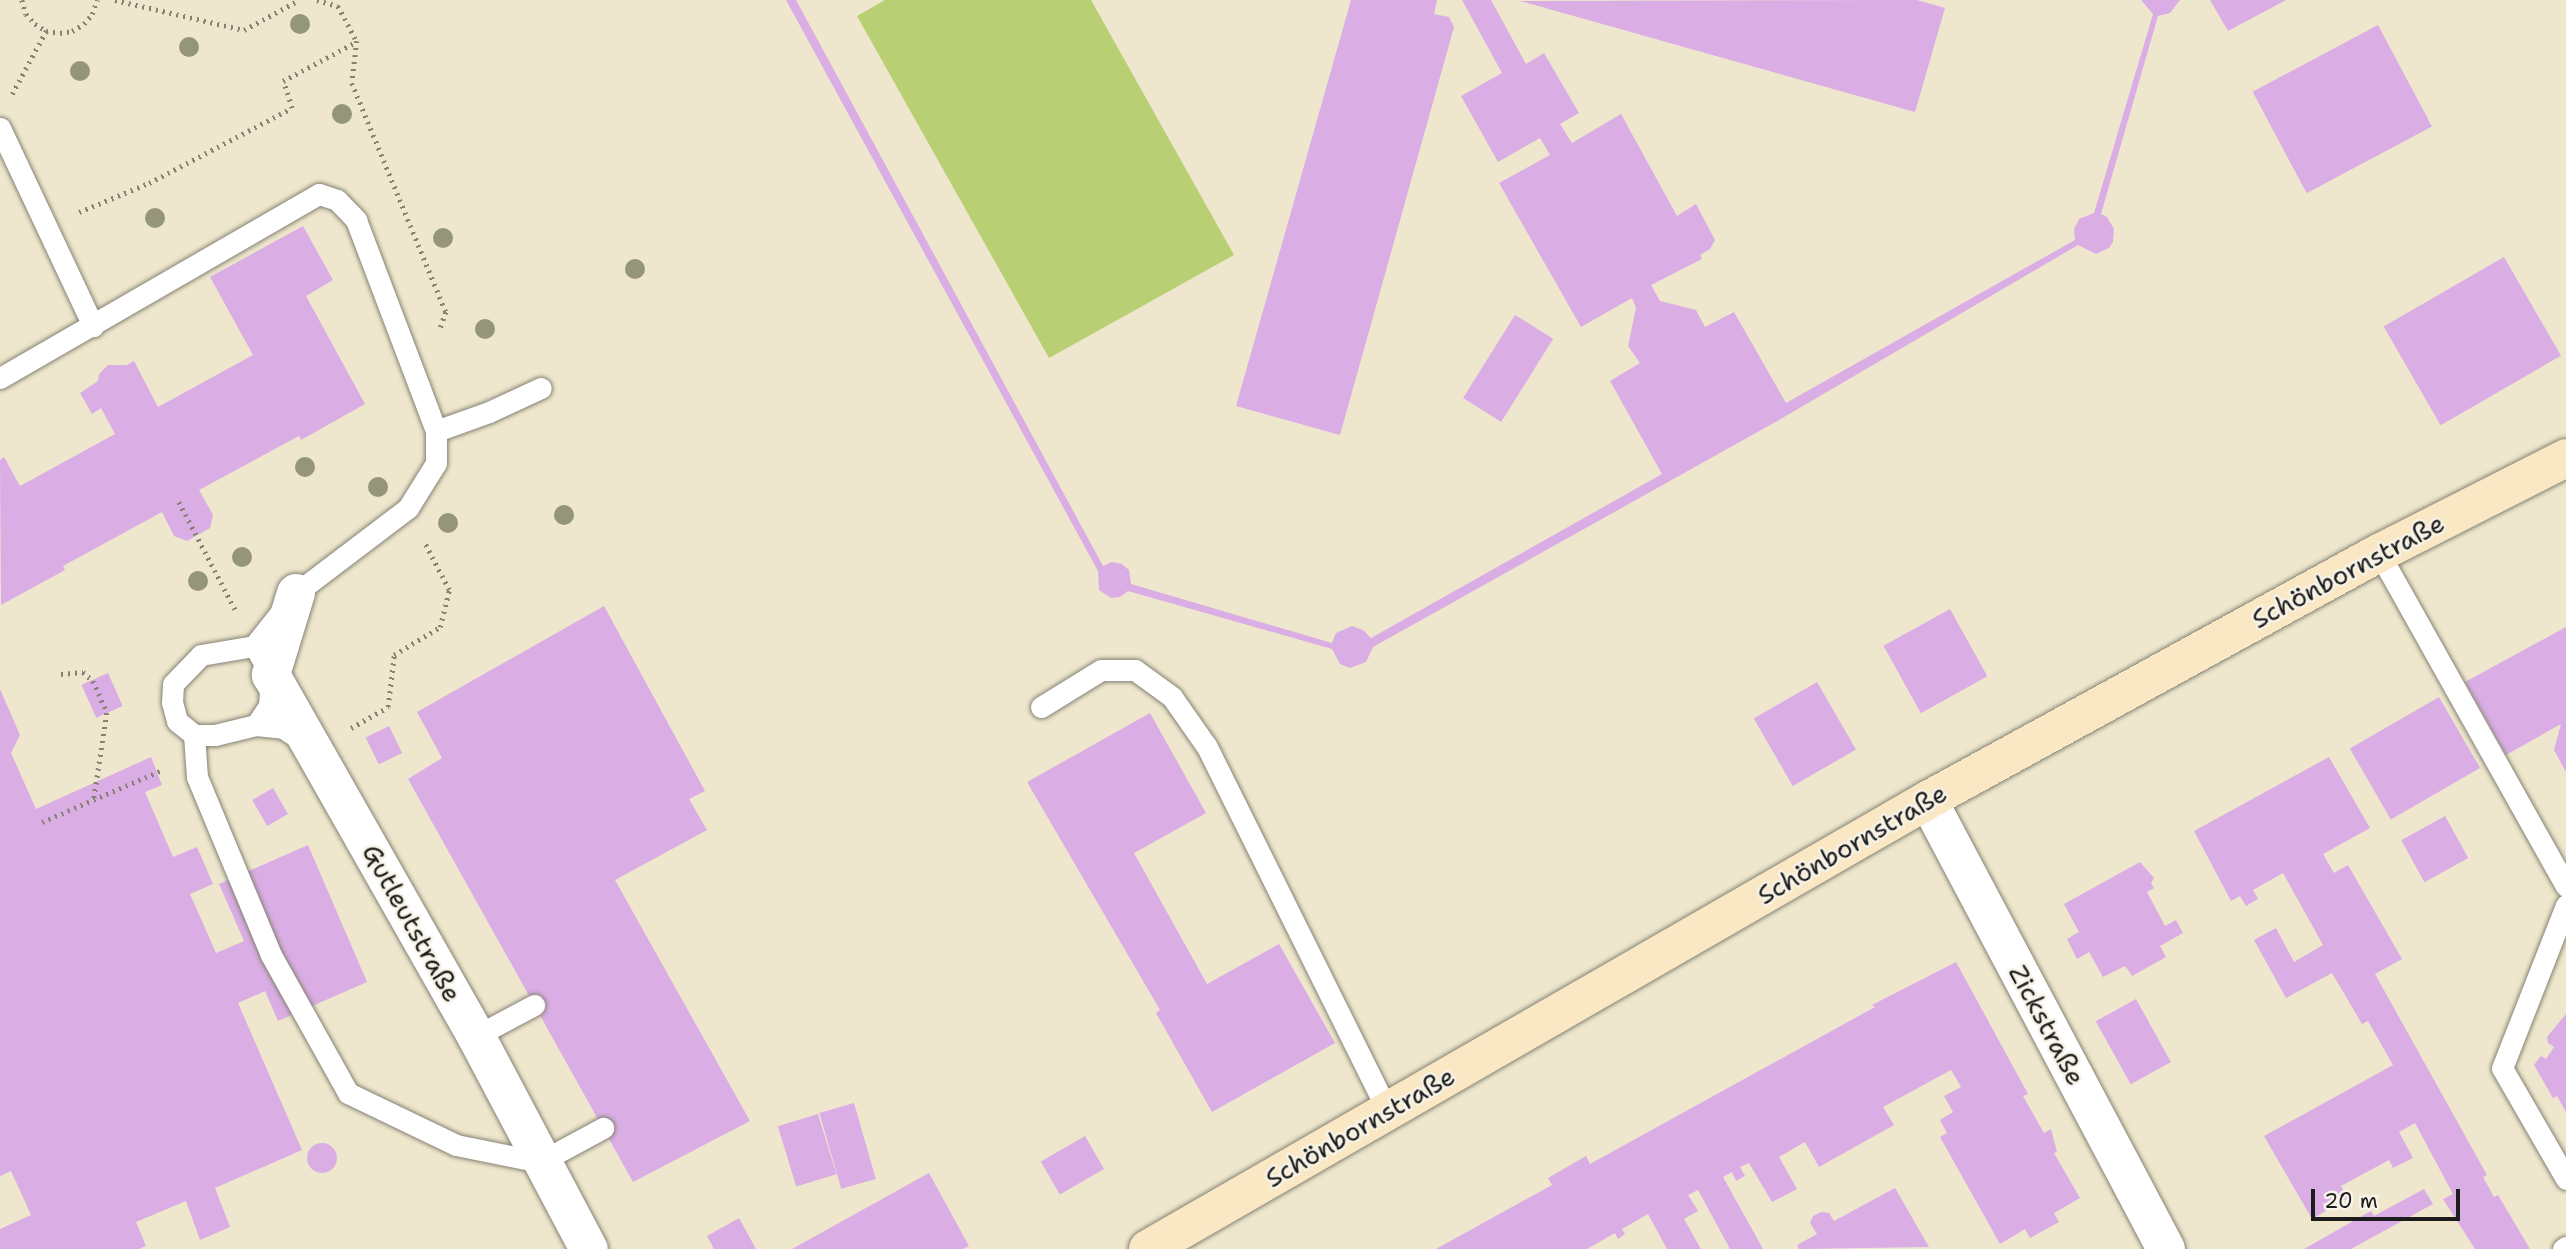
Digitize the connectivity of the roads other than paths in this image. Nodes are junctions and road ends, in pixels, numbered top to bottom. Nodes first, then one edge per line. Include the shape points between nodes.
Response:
1 (0, 128) edge
2 (93, 326) junction
3 (0, 378) edge
4 (541, 388) dead end
5 (436, 431) junction
6 (2566, 431) edge
7 (2553, 464) edge
8 (2379, 553) junction
9 (296, 593) joint
10 (262, 661) junction
11 (1041, 707) dead end
12 (256, 725) junction
13 (194, 734) junction
14 (313, 748) junction
15 (1928, 800) junction
16 (2566, 886) edge
17 (2566, 905) edge
18 (534, 1005) dead end
19 (476, 1036) junction
20 (1388, 1111) junction
21 (603, 1128) dead end
22 (540, 1162) junction
23 (2566, 1179) edge
24 (589, 1249) edge
25 (1147, 1249) edge
26 (2166, 1249) edge

1 - 2 lane
2 - 3 lane
2 - 5 lane via 318,194 337,200 356,220
4 - 5 lane
5 - 9 lane via 436,463 408,508
6 - 7 main road
7 - 8 main road, Schönbornstraße
8 - 15 main road, Schönbornstraße
8 - 16 lane
9 - 10 street
10 - 12 lane via 269,706
10 - 13 lane via 201,654 173,684 177,721
10 - 14 street, Gutleutstraße
11 - 20 lane via 1101,670 1135,670 1172,697 1207,747
12 - 13 lane via 215,735
12 - 14 lane via 284,728
13 - 22 lane via 197,777 271,955 348,1093 456,1145
14 - 19 street, Gutleutstraße
15 - 20 main road, Schönbornstraße
15 - 26 street, Zickstraße
17 - 23 lane via 2502,1068
18 - 19 lane
19 - 22 street, Gutleutstraße
20 - 25 main road, Schönbornstraße
21 - 22 lane
22 - 24 street, Gutleutstraße

